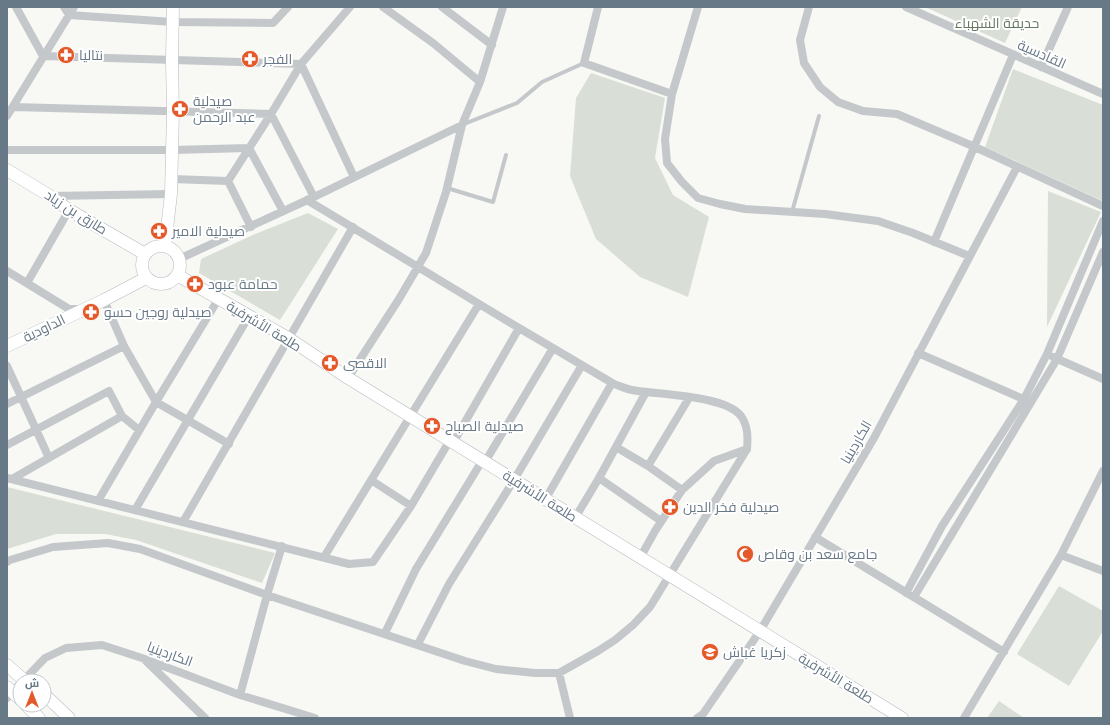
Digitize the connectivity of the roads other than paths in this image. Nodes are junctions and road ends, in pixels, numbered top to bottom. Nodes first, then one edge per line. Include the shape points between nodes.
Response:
1 (16, 7) edge
2 (64, 7) edge
3 (74, 7) edge
4 (173, 7) edge
5 (288, 7) edge
6 (350, 7) edge
7 (383, 7) edge
8 (442, 7) edge
9 (598, 7) edge
10 (698, 7) edge
11 (809, 7) edge
12 (906, 7) edge
13 (1068, 7) edge
14 (500, 9) edge
15 (69, 15) junction
16 (173, 22) junction
17 (492, 45) junction
18 (1013, 55) junction
19 (43, 56) junction
20 (172, 60) junction
21 (584, 63) junction
22 (301, 64) junction
23 (1041, 68) junction
24 (480, 82) junction
25 (672, 94) junction
26 (1103, 94) edge
27 (9, 110) edge
28 (173, 112) junction
29 (271, 114) junction
30 (819, 116) dead end
31 (462, 124) junction
32 (975, 147) junction
33 (249, 148) junction
34 (7, 150) edge
35 (172, 150) junction
36 (506, 155) dead end
37 (1017, 167) junction
38 (7, 170) edge
39 (354, 177) junction
40 (172, 179) junction
41 (228, 181) junction
42 (446, 188) junction
43 (171, 194) junction
44 (50, 196) junction
45 (310, 199) junction
46 (1103, 206) edge
47 (69, 210) junction
48 (283, 212) junction
49 (792, 212) junction
50 (1103, 220) edge
51 (251, 227) junction
52 (353, 227) junction
53 (934, 242) junction
54 (165, 246) junction
55 (1103, 252) edge
56 (145, 254) junction
57 (969, 256) junction
58 (179, 259) junction
59 (419, 266) junction
60 (7, 271) edge
61 (177, 275) junction
62 (146, 278) junction
63 (27, 284) junction
64 (219, 298) junction
65 (104, 300) junction
66 (479, 304) junction
67 (83, 310) junction
68 (249, 316) junction
69 (519, 328) junction
70 (288, 338) junction
71 (7, 346) edge
72 (124, 346) junction
73 (553, 348) junction
74 (918, 353) junction
75 (1047, 354) junction
76 (1057, 358) junction
77 (7, 366) edge
78 (582, 366) junction
79 (348, 378) junction
80 (1103, 379) edge
81 (612, 382) junction
82 (646, 392) junction
83 (22, 397) junction
84 (689, 398) junction
85 (1024, 399) junction
86 (156, 402) junction
87 (1032, 402) junction
88 (7, 404) edge
89 (122, 416) junction
90 (410, 416) junction
91 (188, 421) junction
92 (36, 429) junction
93 (139, 430) junction
94 (452, 442) junction
95 (229, 444) junction
96 (7, 445) edge
97 (616, 447) junction
98 (746, 449) junction
99 (49, 458) junction
100 (484, 461) junction
101 (648, 466) junction
102 (1103, 471) edge
103 (599, 478) junction
104 (10, 479) edge
105 (371, 480) junction
106 (514, 480) junction
107 (682, 490) junction
108 (545, 500) junction
109 (98, 501) junction
110 (411, 506) junction
111 (135, 510) junction
112 (575, 518) junction
113 (661, 521) junction
114 (183, 522) junction
115 (815, 537) junction
116 (282, 546) junction
117 (1061, 555) junction
118 (324, 558) junction
119 (640, 558) junction
120 (7, 562) edge
121 (1103, 571) edge
122 (669, 575) junction
123 (906, 593) junction
124 (267, 595) junction
125 (914, 598) junction
126 (760, 631) junction
127 (385, 633) junction
128 (418, 644) junction
129 (1004, 652) junction
130 (142, 658) junction
131 (7, 665) edge
132 (31, 673) edge
133 (559, 673) junction
134 (12, 676) edge
135 (240, 694) junction
136 (52, 702) edge
137 (702, 717) edge
138 (69, 718) edge
139 (205, 718) edge
140 (315, 718) edge
141 (570, 718) edge
142 (902, 718) edge
143 (964, 718) edge

1 - 19 street
2 - 15 street
3 - 15 street
4 - 16 main road
5 - 16 street via 273,23
6 - 22 street
7 - 24 street
8 - 17 street
9 - 21 street
10 - 25 street
11 - 32 street via 800,40 804,63 820,87 838,102 863,111 897,114
12 - 18 street, القادسية
13 - 23 street
14 - 17 street
15 - 16 street
15 - 19 street
16 - 20 main road
17 - 24 street
18 - 23 street, القادسية
18 - 32 street
19 - 20 street
19 - 27 street
20 - 22 street
20 - 28 main road
21 - 25 street
21 - 31 lane via 542,82 517,102
22 - 29 street
22 - 39 street
23 - 26 street, القادسية
24 - 31 street
25 - 49 street via 665,139 668,163 698,198 745,209
27 - 28 street
28 - 29 street
28 - 35 main road
29 - 33 street
29 - 45 street
30 - 49 lane
31 - 39 street
31 - 42 street
32 - 37 street
32 - 53 street
33 - 35 street
33 - 41 street
33 - 48 street
34 - 35 street
35 - 40 main road
36 - 42 lane via 493,202
37 - 46 street
37 - 57 street, الكاردينيا
38 - 44 main road, طارق بن زياد
39 - 45 street
40 - 41 street
40 - 43 main road
41 - 51 street
42 - 59 street via 426,254
43 - 44 street
43 - 54 main road
44 - 47 main road, طارق بن زياد
45 - 48 street
45 - 52 street
47 - 56 main road, طارق بن زياد
47 - 63 street
48 - 51 street
49 - 53 street via 878,221
50 - 75 street
51 - 58 street
52 - 59 street
52 - 70 street
53 - 57 street
54 - 56 main road via 154,247
54 - 58 main road via 174,251
55 - 76 street
56 - 62 main road via 142,269
57 - 74 street, الكاردينيا
58 - 61 main road
59 - 66 street
59 - 79 street
60 - 63 street
61 - 62 main road via 162,284
61 - 64 main road, طلعة الأشرفية
62 - 65 main road, الداودية
63 - 67 street via 69,309
64 - 68 main road, طلعة الأشرفية
64 - 86 street
65 - 67 main road, الداودية
65 - 72 street
66 - 69 street
66 - 90 street
67 - 71 main road, الداودية
68 - 70 main road, طلعة الأشرفية
68 - 91 street
69 - 73 street
69 - 94 street
70 - 79 main road, طلعة الأشرفية
70 - 95 street
72 - 83 street
72 - 86 street
73 - 78 street
73 - 100 street
74 - 85 street
74 - 115 street, الكاردينيا via 874,438
75 - 76 street
75 - 85 street
76 - 80 street
76 - 87 street
77 - 83 street
78 - 81 street
78 - 106 street
79 - 90 main road, طلعة الأشرفية
81 - 82 street via 630,390
81 - 108 street
82 - 84 street
82 - 97 street
83 - 88 street
83 - 92 street
84 - 98 street via 718,402 740,415 746,425
84 - 101 street
85 - 87 street
85 - 123 street via 942,526
86 - 91 street
86 - 93 street
87 - 125 street
89 - 92 street via 108,390
89 - 93 street
89 - 99 street
90 - 94 main road, طلعة الأشرفية
90 - 105 street
91 - 95 street
91 - 111 street
92 - 96 street
92 - 99 street
93 - 109 street
94 - 100 main road, طلعة الأشرفية
94 - 110 street
95 - 114 street
97 - 101 street
97 - 103 street
98 - 107 street via 714,461
98 - 122 street
99 - 104 street
100 - 106 main road, طلعة الأشرفية
100 - 127 street via 416,569
101 - 107 street
102 - 117 street
103 - 112 street
103 - 113 street
104 - 109 street
105 - 110 street
105 - 118 street
106 - 108 main road, طلعة الأشرفية
106 - 128 street via 449,584
107 - 113 street
108 - 112 main road, طلعة الأشرفية
109 - 111 street
110 - 118 street via 373,562 350,564
111 - 114 street
112 - 119 main road, طلعة الأشرفية
113 - 119 street
114 - 116 street
115 - 123 street
115 - 126 street, الكاردينيا
116 - 118 street
116 - 124 street
117 - 121 street
117 - 129 street
119 - 122 main road, طلعة الأشرفية
120 - 124 street via 53,547 108,543 140,549
122 - 126 main road, طلعة الأشرفية
122 - 133 street via 650,606 632,625 615,640
123 - 125 street
124 - 127 street
124 - 135 street
125 - 129 street
126 - 137 street, الكاردينيا
126 - 142 main road, طلعة الأشرفية
127 - 128 street
128 - 133 street via 496,669
129 - 143 street
130 - 132 street, الكاردينيا via 102,645 66,648 45,658
130 - 135 street, الكاردينيا
130 - 139 street
131 - 134 main road
133 - 141 street
135 - 140 street, الكاردينيا
136 - 138 main road

